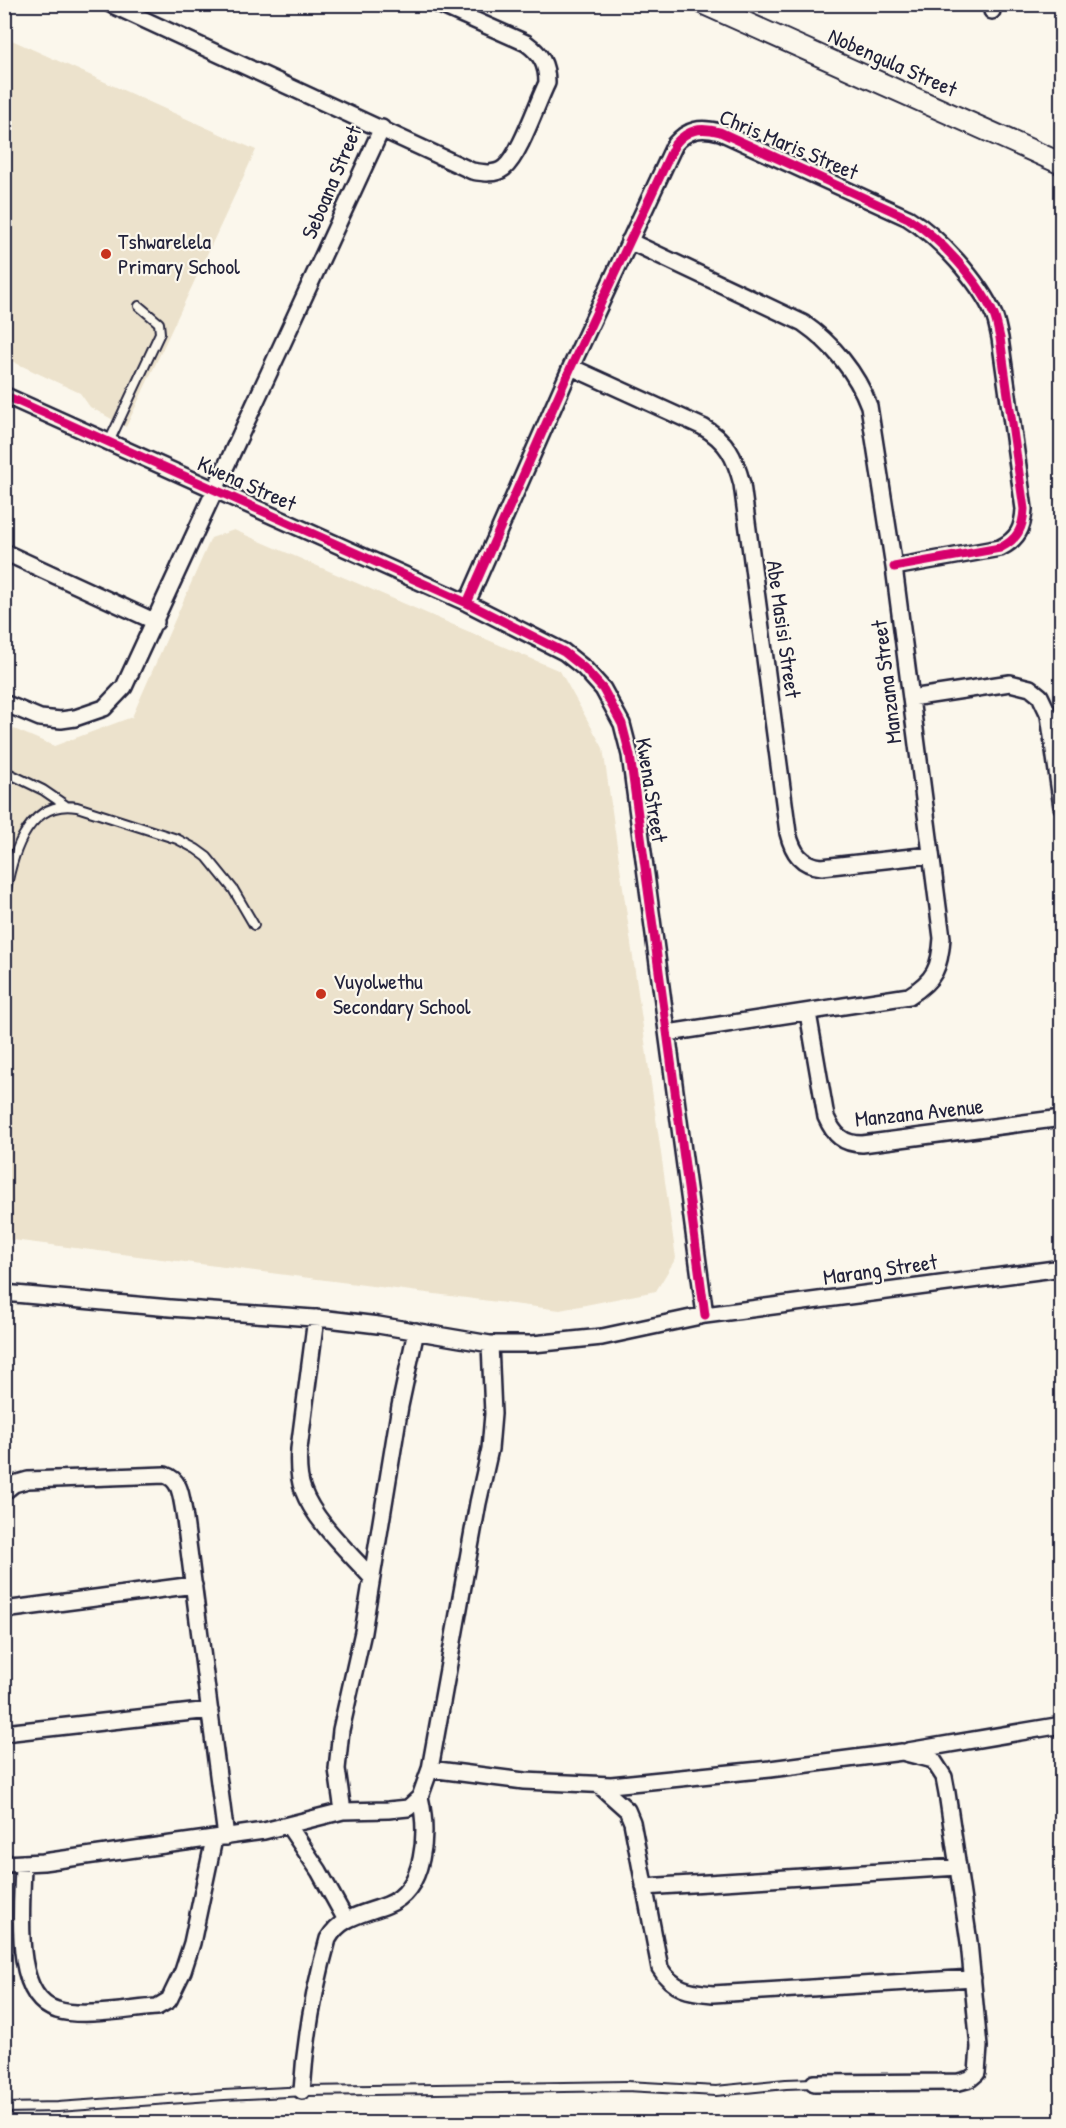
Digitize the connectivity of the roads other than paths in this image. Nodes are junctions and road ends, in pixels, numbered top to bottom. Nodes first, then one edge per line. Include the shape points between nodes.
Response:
1 (110, 4) edge
2 (438, 4) edge
3 (704, 4) edge
4 (382, 128) junction
5 (1062, 164) edge
6 (629, 241) junction
7 (140, 306) dead end
8 (571, 367) junction
9 (4, 395) edge
10 (109, 442) junction
11 (216, 490) junction
12 (4, 552) edge
13 (894, 567) junction
14 (468, 603) junction
15 (156, 622) junction
16 (910, 698) junction
17 (4, 703) edge
18 (4, 771) edge
19 (65, 805) junction
20 (1062, 807) edge
21 (930, 855) junction
22 (4, 902) edge
23 (254, 925) dead end
24 (808, 1013) junction
25 (668, 1033) junction
26 (1062, 1118) edge
27 (1062, 1268) edge
28 (4, 1293) edge
29 (705, 1315) junction
30 (316, 1318) junction
31 (416, 1331) junction
32 (490, 1344) junction
33 (4, 1492) edge
34 (372, 1578) junction
35 (194, 1585) junction
36 (4, 1610) edge
37 (210, 1710) junction
38 (1062, 1725) edge
39 (4, 1733) edge
40 (902, 1752) junction
41 (430, 1769) junction
42 (599, 1785) junction
43 (420, 1797) junction
44 (343, 1811) junction
45 (288, 1825) junction
46 (220, 1838) junction
47 (23, 1863) junction
48 (4, 1864) edge
49 (958, 1867) junction
50 (644, 1887) junction
51 (346, 1920) junction
52 (973, 1978) junction
53 (814, 2084) joint
54 (302, 2091) junction
55 (4, 2108) edge

1 - 4 street, Seboana Street
2 - 4 street via 526,43 542,58 546,82 513,158 492,173 472,171
3 - 5 street, Nobengula Street
4 - 11 street, Seboana Street
6 - 8 street, Chris Maris Street
6 - 13 street, Manzana Street via 803,323 833,349 864,392 869,406
6 - 13 street, Chris Maris Street via 675,144 682,135 701,128 720,132 908,218 942,245 994,316 1005,368 1023,522 1019,534 1000,548
7 - 10 lane via 159,323 160,333
8 - 14 street, Chris Maris Street
8 - 21 street, Abe Masisi Street via 703,427 718,436 731,454 742,484 788,833 796,855 812,866 822,867
9 - 10 street, Kwena Street
10 - 11 street, Kwena Street
11 - 14 street, Kwena Street
11 - 15 street, Seboana Street
12 - 15 street
13 - 16 street, Manzana Street
14 - 25 street, Kwena Street via 564,652 603,689 622,724 630,755
15 - 17 street, Seboana Street via 124,687 104,708 75,718 51,720
16 - 20 street via 1010,683 1030,688 1040,696 1049,715
16 - 21 street, Manzana Street
18 - 19 lane
19 - 22 lane via 30,824 12,860
19 - 23 lane via 177,839 196,849 233,889
21 - 24 street, Manzana Street via 942,938 933,976 909,996
24 - 25 street, Manzana Street
24 - 26 street, Manzana Avenue via 826,1118 844,1141 862,1144
25 - 29 street, Kwena Street
27 - 29 street, Marang Street
28 - 30 street, Marang Street
29 - 32 street, Marang Street via 592,1338
30 - 31 street, Marang Street
30 - 34 street via 298,1469 314,1511
31 - 32 street, Marang Street
31 - 34 street
32 - 41 street via 490,1449
33 - 35 street via 28,1480 165,1475 172,1478 177,1483 184,1512
34 - 44 street via 338,1751
35 - 36 street
35 - 37 street
37 - 39 street
37 - 46 street
38 - 40 street
40 - 42 street
40 - 49 street via 933,1760 940,1769
41 - 42 street via 524,1781
41 - 43 street
42 - 50 street via 627,1810
43 - 44 street via 408,1808
43 - 51 street via 422,1848 412,1885 388,1905
44 - 45 street
45 - 46 street
45 - 51 street via 320,1871
46 - 47 street
46 - 47 street via 183,1971 169,2000 157,2007 74,2013 54,2010 39,1998 24,1969
47 - 48 street
49 - 50 street
49 - 52 street
50 - 52 street via 660,1968 678,1988 689,1992 713,1994
51 - 54 street via 333,1930 321,1964 305,2048
52 - 53 street via 979,2047 977,2073 970,2079
53 - 54 lane via 716,2091 627,2086
54 - 55 lane

